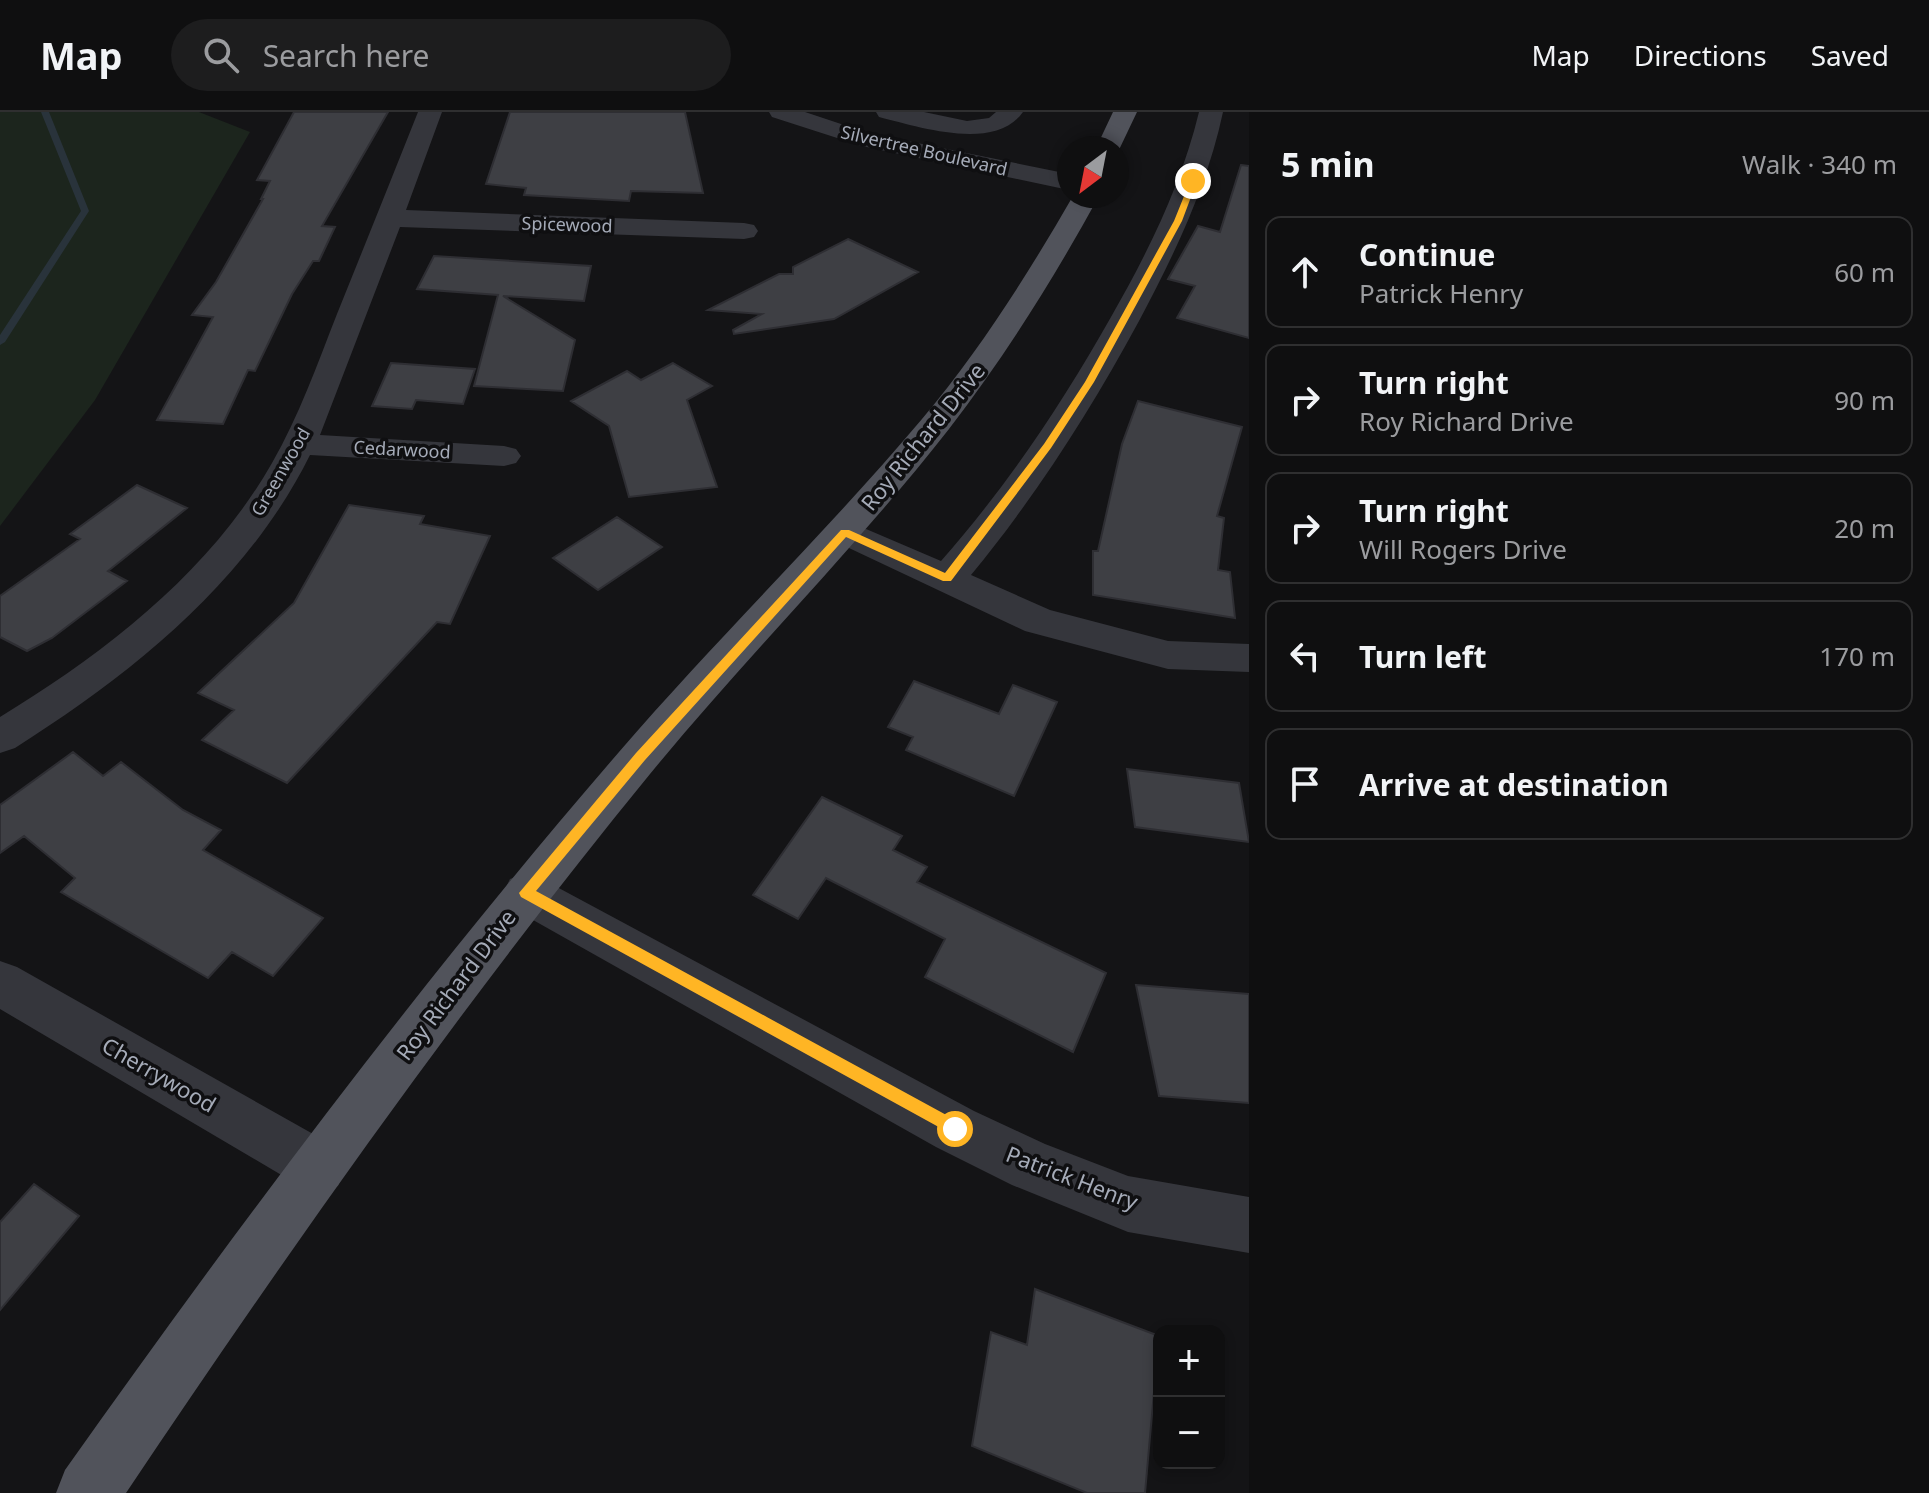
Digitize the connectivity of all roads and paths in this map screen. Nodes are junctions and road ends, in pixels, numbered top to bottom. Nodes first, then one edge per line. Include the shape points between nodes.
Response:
1 (430, 112) edge
2 (888, 112) edge
3 (1011, 112) edge
4 (1125, 112) edge
5 (1211, 112) edge
6 (787, 113) edge
7 (1114, 136) edge
8 (1057, 180) edge
9 (1080, 208) edge
10 (389, 218) junction
11 (744, 231) dead end
12 (301, 444) junction
13 (504, 456) dead end
14 (845, 532) junction
15 (947, 579) junction
16 (1249, 658) edge
17 (0, 737) edge
18 (526, 893) junction
19 (0, 983) edge
20 (319, 1167) junction
21 (1249, 1225) edge
22 (88, 1493) edge

1 - 10 street, Greenwood
2 - 3 street via 967,128 996,124
4 - 7 main road
5 - 15 street via 1178,221 1103,358 1048,445
6 - 8 street, Silvertree Boulevard via 862,139
9 - 14 main road, Roy Richard Drive via 1034,292 989,356
10 - 11 street, Spicewood
10 - 12 street, Greenwood
12 - 13 street, Cedarwood
12 - 17 street, Greenwood via 257,516 182,601 120,657
14 - 15 street
14 - 18 main road, Roy Richard Drive via 640,756
15 - 16 street via 1039,621 1085,635 1168,655
18 - 20 main road, Roy Richard Drive
18 - 21 street, Patrick Henry via 1031,1166 1128,1204
19 - 20 street, Cherrywood
20 - 22 main road, Roy Richard Drive

